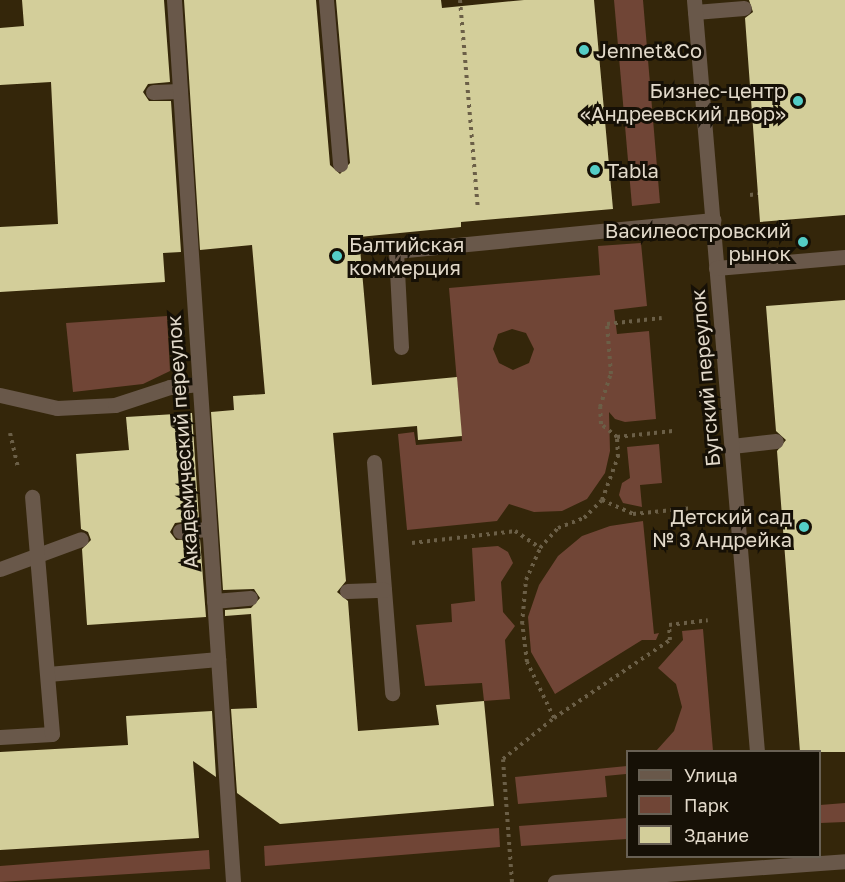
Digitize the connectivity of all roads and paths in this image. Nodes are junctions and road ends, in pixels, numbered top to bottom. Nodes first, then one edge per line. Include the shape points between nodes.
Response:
1 (174, 0) edge
2 (326, 0) edge
3 (460, 0) edge
4 (695, 6) edge
5 (744, 8) dead end
6 (180, 91) junction
7 (153, 92) dead end
8 (340, 164) dead end
9 (758, 194) dead end
10 (750, 195) dead end
11 (713, 220) junction
12 (481, 242) junction
13 (845, 257) edge
14 (716, 268) junction
15 (662, 318) dead end
16 (401, 347) dead end
17 (198, 384) junction
18 (2, 396) edge
19 (673, 431) dead end
20 (617, 437) junction
21 (777, 441) dead end
22 (732, 446) junction
23 (374, 462) dead end
24 (32, 497) joint
25 (602, 500) junction
26 (693, 508) dead end
27 (209, 529) junction
28 (180, 531) dead end
29 (81, 539) dead end
30 (380, 547) junction
31 (540, 548) junction
32 (36, 555) junction
33 (0, 569) edge
34 (384, 590) junction
35 (347, 591) dead end
36 (250, 598) dead end
37 (214, 601) junction
38 (708, 620) dead end
39 (218, 659) junction
40 (48, 674) junction
41 (392, 693) dead end
42 (554, 718) junction
43 (0, 737) edge
44 (757, 750) edge
45 (845, 861) edge
46 (766, 862) edge
47 (233, 882) edge
48 (512, 882) edge
49 (555, 882) edge

1 - 6 street, Академический переулок
2 - 8 street
3 - 12 path
4 - 5 street
4 - 11 street, Бугский переулок
6 - 7 street
6 - 17 street, Академический переулок
9 - 10 path
11 - 12 street
11 - 14 street, Бугский переулок
12 - 16 street via 396,250
13 - 14 street
14 - 22 street, Бугский переулок
15 - 20 path via 607,324 611,374 600,406 602,424
17 - 18 street via 170,387 115,405 57,408
17 - 27 street, Академический переулок
18 - 24 path via 13,459
19 - 20 path
20 - 25 path via 618,457
21 - 22 street
22 - 44 street, Бугский переулок
23 - 30 street
24 - 32 street
25 - 26 path via 633,514
25 - 31 path via 584,518 558,528
27 - 28 street
27 - 37 street, Академический переулок
29 - 32 street
30 - 31 path via 515,531
30 - 34 street
31 - 42 path via 526,580 522,624 527,662
32 - 33 street
32 - 40 street
34 - 35 street
34 - 41 street
36 - 37 street
37 - 39 street, Академический переулок
38 - 42 path via 669,625 670,640
39 - 40 street
39 - 47 street, Академический переулок
40 - 43 street via 52,734
42 - 48 path via 503,759
45 - 46 street
46 - 49 street

